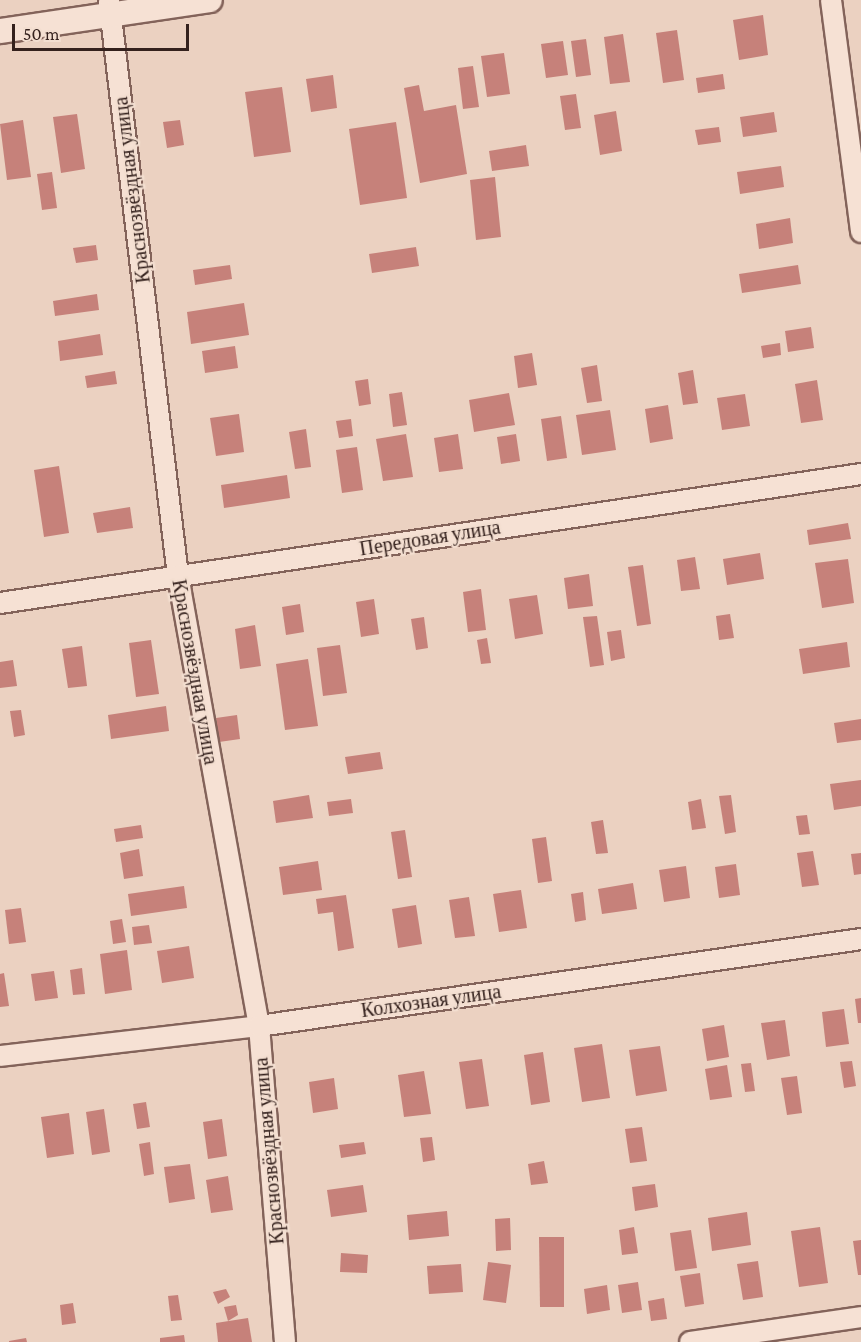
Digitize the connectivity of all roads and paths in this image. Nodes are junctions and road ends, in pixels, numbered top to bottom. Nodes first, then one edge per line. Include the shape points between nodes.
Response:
1 (210, 0) edge
2 (831, 0) edge
3 (110, 7) edge
4 (0, 31) edge
5 (861, 232) edge
6 (861, 474) edge
7 (178, 576) junction
8 (0, 603) edge
9 (861, 939) edge
10 (259, 1026) junction
11 (0, 1056) edge
12 (861, 1317) edge
13 (285, 1342) edge
14 (690, 1342) edge

1 - 3 street
2 - 5 street
3 - 4 street
3 - 7 street, Краснозвёздная улица
6 - 7 street, Передовая улица
7 - 8 street, Передовая улица
7 - 10 street, Краснозвёздная улица
9 - 10 street, Колхозная улица
10 - 11 street, Колхозная улица
10 - 13 street, Краснозвёздная улица
12 - 14 street

